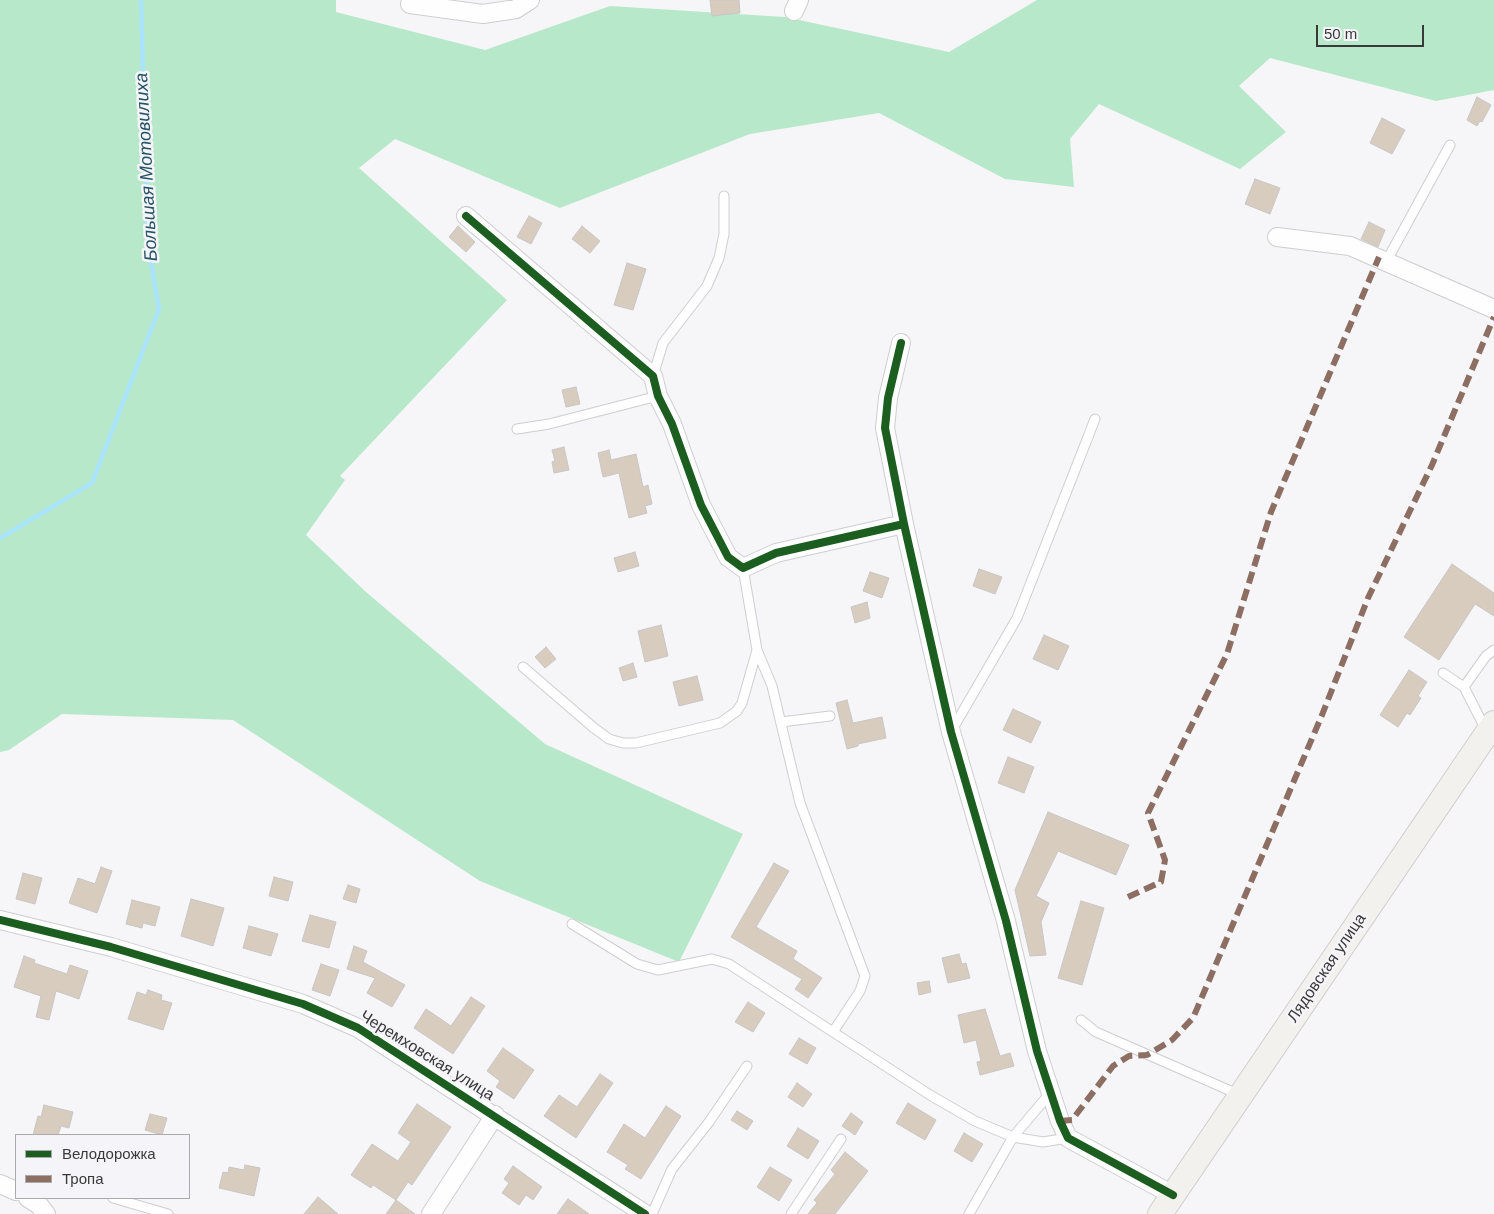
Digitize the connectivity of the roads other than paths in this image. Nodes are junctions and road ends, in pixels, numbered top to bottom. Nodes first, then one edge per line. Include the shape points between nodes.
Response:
1 (530, 0) edge
2 (410, 4) dead end
3 (1450, 145) dead end
4 (724, 196) dead end
5 (466, 216) dead end
6 (1276, 237) dead end
7 (1386, 262) junction
8 (1494, 309) edge
9 (902, 343) dead end
10 (653, 376) junction
11 (658, 396) junction
12 (1095, 419) dead end
13 (517, 429) dead end
14 (904, 524) junction
15 (743, 568) junction
16 (757, 650) junction
17 (1494, 650) edge
18 (523, 667) dead end
19 (1443, 673) dead end
20 (1464, 687) junction
21 (830, 716) dead end
22 (781, 722) junction
23 (1491, 728) edge
24 (951, 732) junction
25 (0, 920) edge
26 (572, 924) dead end
27 (1081, 1020) dead end
28 (833, 1032) junction
29 (747, 1066) dead end
30 (1052, 1092) junction
31 (1240, 1095) junction
32 (496, 1115) junction
33 (1013, 1137) junction
34 (1068, 1138) junction
35 (841, 1139) dead end
36 (0, 1184) edge
37 (15, 1191) edge
38 (30, 1199) edge
39 (116, 1199) edge
40 (1166, 1205) edge
41 (46, 1214) edge
42 (168, 1214) edge
43 (430, 1214) edge
44 (645, 1214) edge
45 (652, 1214) edge
46 (791, 1214) edge
47 (969, 1214) edge

1 - 2 street via 516,9 483,14
3 - 7 lane
4 - 10 lane via 724,234 719,258 707,286 664,343
5 - 10 street
6 - 7 street via 1350,246
7 - 8 street
9 - 14 street via 888,398 885,428
10 - 11 street
11 - 13 lane
11 - 15 street via 714,533 728,557
12 - 24 lane via 1017,618
14 - 15 street via 776,553
14 - 24 street
15 - 16 lane
16 - 18 lane via 742,703 730,717 720,723 623,744 609,739
16 - 22 lane via 772,686
17 - 20 lane
19 - 20 lane
20 - 23 lane
21 - 22 lane
22 - 28 lane via 800,803 865,976 860,991
23 - 31 main road, Лядовская улица
24 - 30 street
25 - 32 street, Черемховская улица via 111,946 302,1004 358,1028
26 - 28 lane via 637,964 658,970 712,959 730,964
27 - 31 lane via 1096,1032
28 - 33 lane via 930,1095 975,1121
29 - 45 lane via 672,1169
30 - 33 lane
30 - 34 street
31 - 40 main road, Лядовская улица
32 - 43 street, Черемховская улица
32 - 44 street, Черемховская улица
33 - 34 lane via 1043,1142
33 - 47 lane
34 - 40 street
35 - 46 lane
36 - 37 street
38 - 41 street
39 - 42 lane

